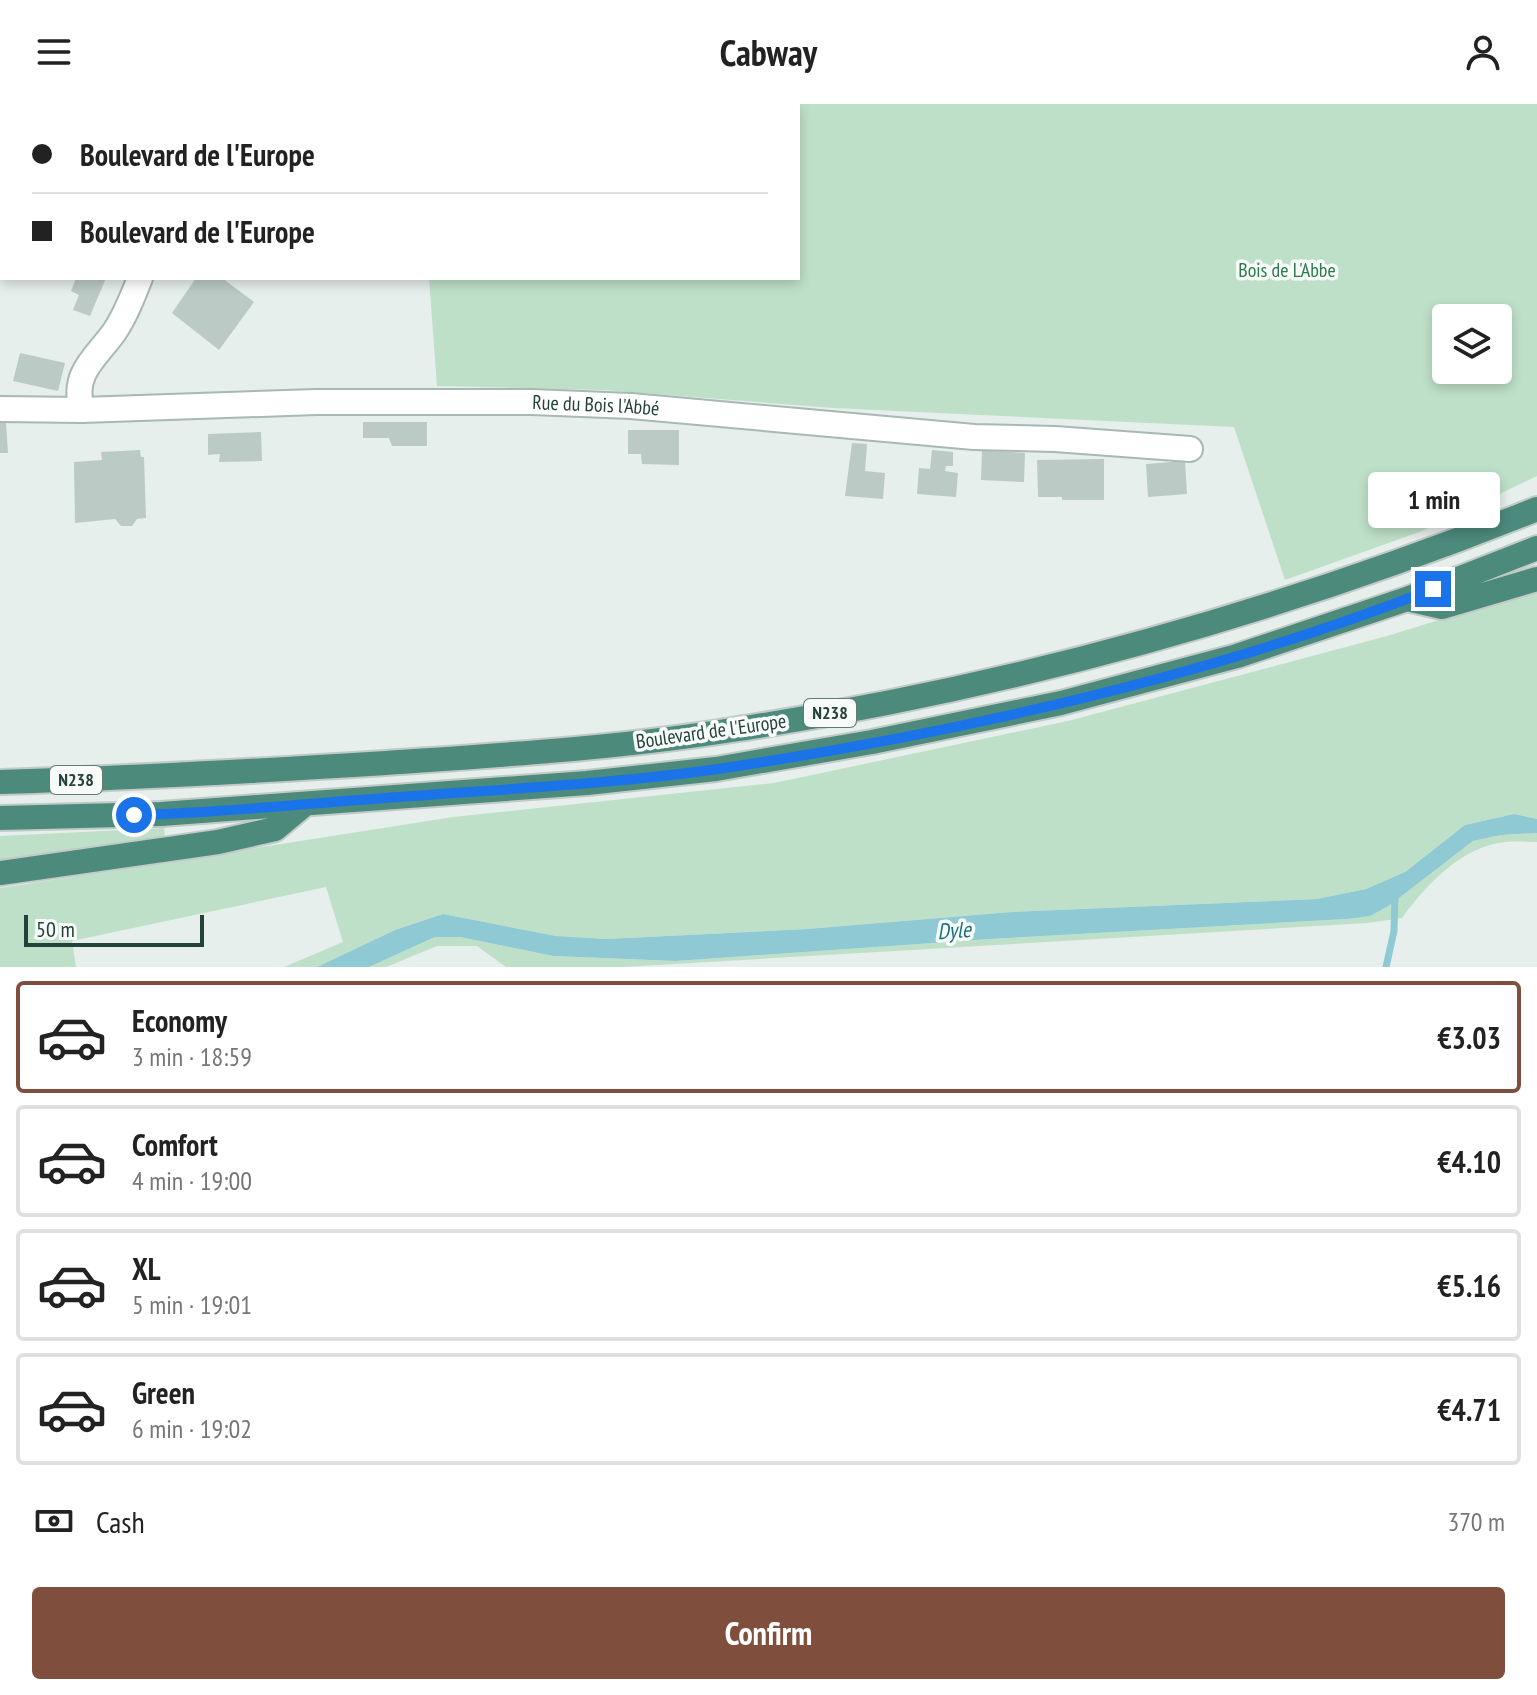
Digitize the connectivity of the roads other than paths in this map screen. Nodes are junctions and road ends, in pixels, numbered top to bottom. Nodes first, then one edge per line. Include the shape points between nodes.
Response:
1 (139, 280) edge
2 (0, 409) edge
3 (82, 410) junction
4 (1190, 449) dead end
5 (1537, 509) edge
6 (1537, 548) edge
7 (1537, 579) edge
8 (1407, 599) junction
9 (0, 782) edge
10 (305, 804) junction
11 (0, 818) edge
12 (0, 873) edge

1 - 3 street via 116,330 82,374 77,393
2 - 3 street, Rue du Bois l'Abbé
3 - 4 street, Rue du Bois l'Abbé via 316,402 617,405 974,437
5 - 9 highway, Boulevard de l'Europe / N238 via 1221,622 1052,667 729,731 476,757
6 - 8 highway, Boulevard de l'Europe / N238
7 - 8 highway via 1442,607
8 - 10 highway, Boulevard de l'Europe / N238 via 1222,660 1061,703 872,742 716,769
10 - 11 highway, Boulevard de l'Europe / N238
10 - 12 highway via 275,829 218,842

